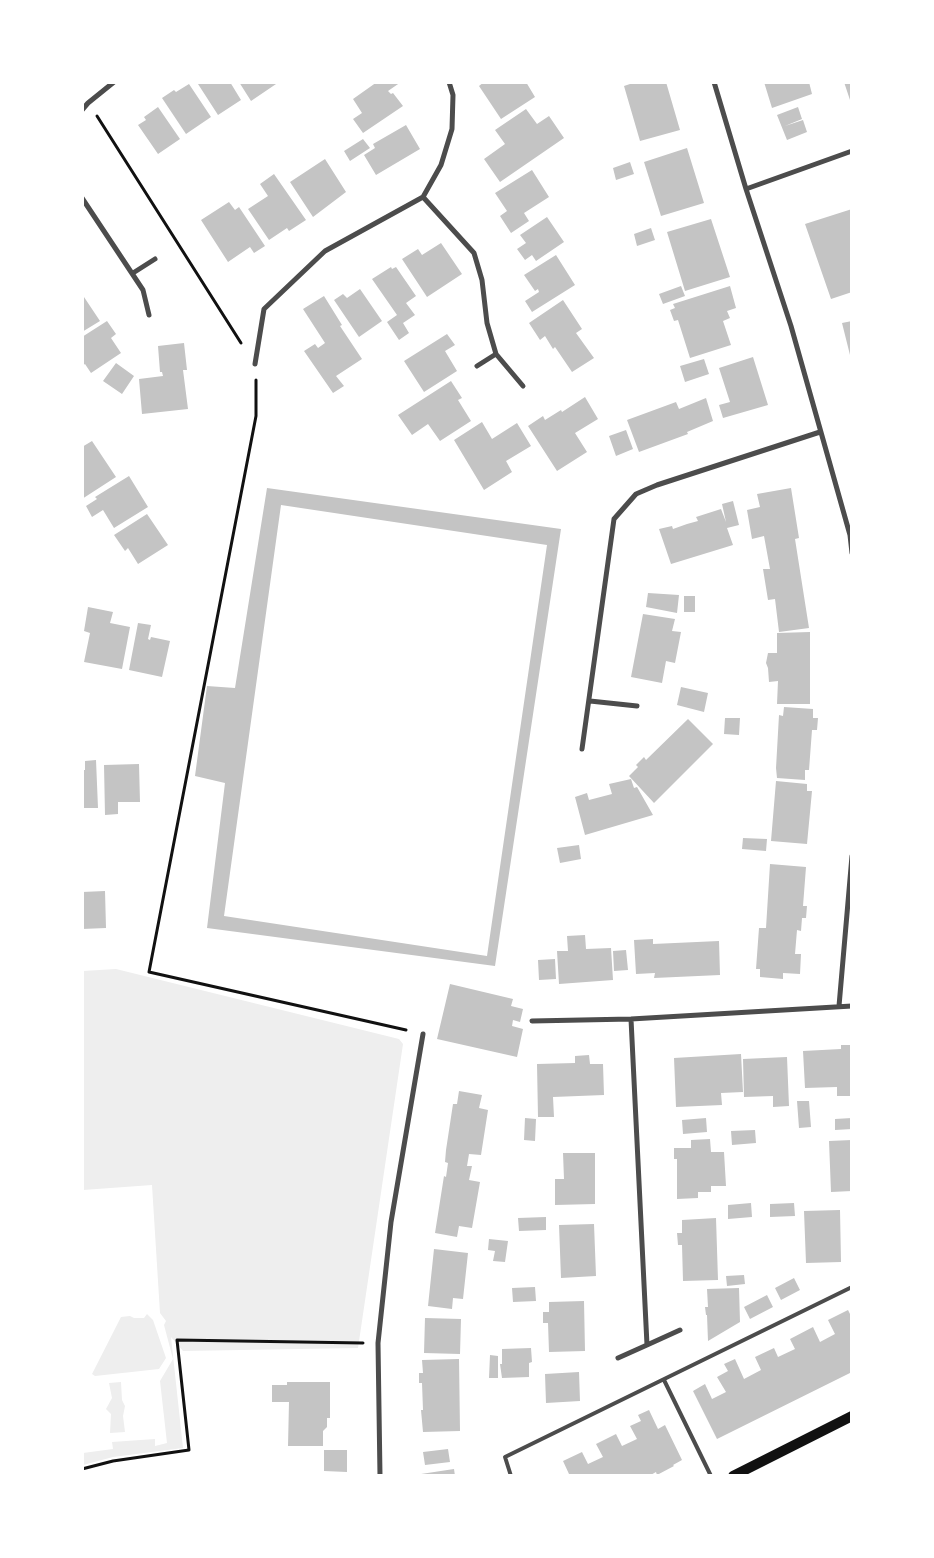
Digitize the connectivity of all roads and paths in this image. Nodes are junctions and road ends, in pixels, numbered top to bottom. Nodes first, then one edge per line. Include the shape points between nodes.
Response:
1 (114, 82) edge
2 (449, 82) edge
3 (714, 82) edge
4 (88, 103) junction
5 (82, 110) edge
6 (852, 151) edge
7 (746, 188) junction
8 (423, 197) junction
9 (82, 198) edge
10 (155, 259) dead end
11 (133, 274) junction
12 (149, 315) dead end
13 (496, 354) junction
14 (255, 364) junction
15 (477, 366) dead end
16 (523, 386) dead end
17 (820, 432) junction
18 (852, 553) edge
19 (590, 701) junction
20 (637, 706) dead end
21 (582, 749) dead end
22 (852, 856) edge
23 (839, 1006) junction
24 (852, 1006) edge
25 (631, 1019) junction
26 (532, 1021) dead end
27 (422, 1034) joint
28 (852, 1288) edge
29 (680, 1330) dead end
30 (378, 1343) junction
31 (647, 1345) junction
32 (618, 1358) dead end
33 (664, 1380) junction
34 (852, 1416) edge
35 (82, 1469) edge
36 (380, 1476) edge
37 (511, 1476) edge
38 (711, 1476) edge
39 (733, 1476) edge

1 - 4 street
2 - 8 street via 453,95 452,129 440,165
3 - 7 street
4 - 5 street
4 - 14 path
6 - 7 street
7 - 17 street
8 - 13 street via 474,253
8 - 14 street via 325,251 264,309
9 - 11 street
10 - 11 street
11 - 12 street via 143,290
13 - 15 street
13 - 16 street
14 - 27 path via 256,416 149,972
17 - 18 street via 850,535
17 - 19 street via 657,485 636,494 614,519
19 - 20 street
19 - 21 street
22 - 23 street
23 - 24 street
23 - 25 street
25 - 26 street
25 - 31 street
27 - 30 street via 391,1222
28 - 33 lane
29 - 31 street
30 - 35 path via 177,1340 189,1450 113,1460
30 - 36 street
31 - 32 street
33 - 37 lane via 505,1457
33 - 38 lane
34 - 39 main road

